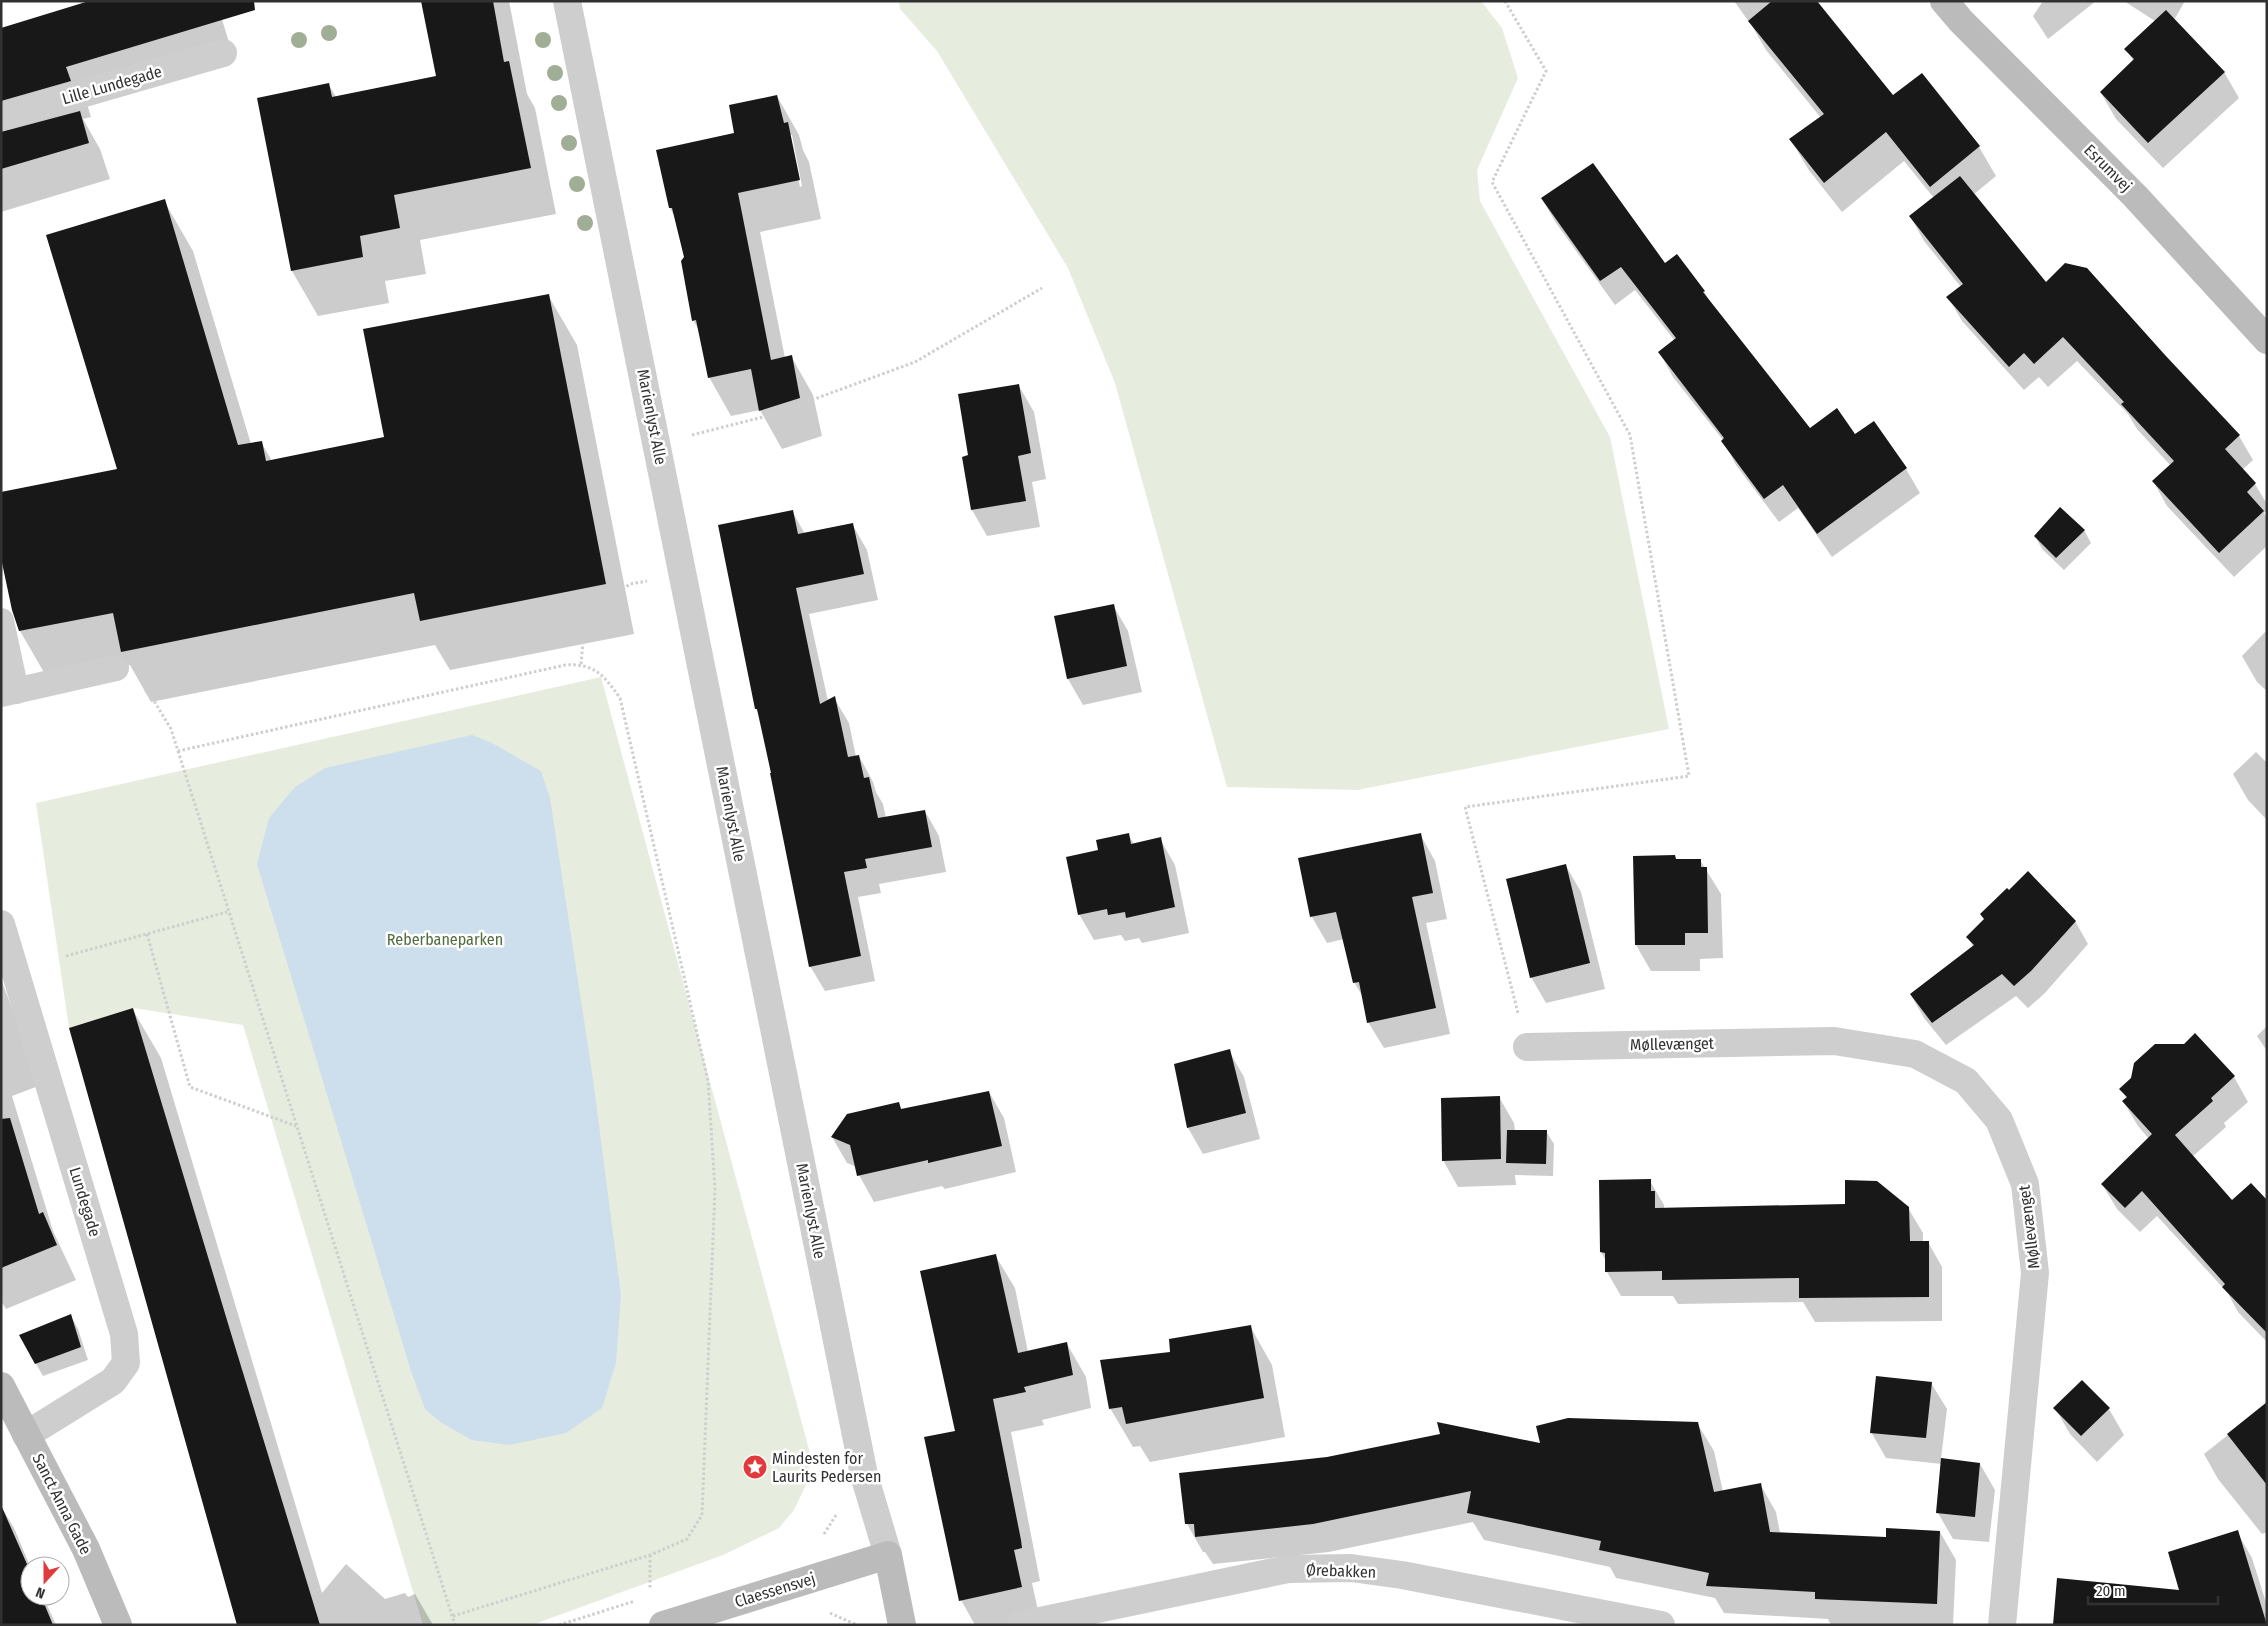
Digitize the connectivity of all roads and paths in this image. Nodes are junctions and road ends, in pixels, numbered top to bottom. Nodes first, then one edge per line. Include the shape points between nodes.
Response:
1 (567, 1) edge
2 (1505, 1) edge
3 (1944, 1) edge
4 (223, 52) dead end
5 (1, 117) edge
6 (1042, 288) dead end
7 (2267, 340) edge
8 (657, 444) junction
9 (630, 584) dead end
10 (1, 621) edge
11 (581, 664) junction
12 (116, 668) joint
13 (9, 693) edge
14 (178, 751) junction
15 (228, 912) junction
16 (1, 924) edge
17 (147, 934) junction
18 (66, 956) dead end
19 (1527, 1047) joint
20 (296, 1126) junction
21 (1, 1386) edge
22 (26, 1435) junction
23 (888, 1555) junction
24 (453, 1616) junction
25 (118, 1625) edge
26 (455, 1625) edge
27 (663, 1625) edge
28 (902, 1625) edge
29 (1021, 1625) edge
30 (1661, 1625) edge
31 (2002, 1625) edge

1 - 8 street, Marienlyst Alle
2 - 19 path via 1546,71 1492,182 1630,435 1689,776 1465,807
3 - 7 main road, Esrumvej via 1961,22 2135,196
4 - 5 street, Lille Lundegade
6 - 8 path via 915,362 771,415
8 - 23 street, Marienlyst Alle via 864,1475
9 - 11 path via 608,600 584,632
10 - 13 lane
11 - 14 path
11 - 24 path via 606,677 620,698 708,1081 715,1189 702,1515 687,1539 650,1555
12 - 13 lane
12 - 14 path via 150,694 171,729
14 - 15 path
15 - 17 path
15 - 20 path
16 - 22 street, Lundegade via 124,1334 126,1362 113,1381
17 - 18 path
17 - 20 path via 190,1086
19 - 31 street, Møllevænget via 1834,1041 1915,1054 1966,1081 1999,1120 2025,1184 2035,1273
20 - 24 path
21 - 22 main road, Sanct Anna Gade
22 - 25 main road, Sanct Anna Gade via 86,1549
23 - 27 main road, Claessensvej
23 - 28 main road, Marienlyst Alle
24 - 26 path
29 - 30 street, Ørebakken via 1288,1569 1351,1568

